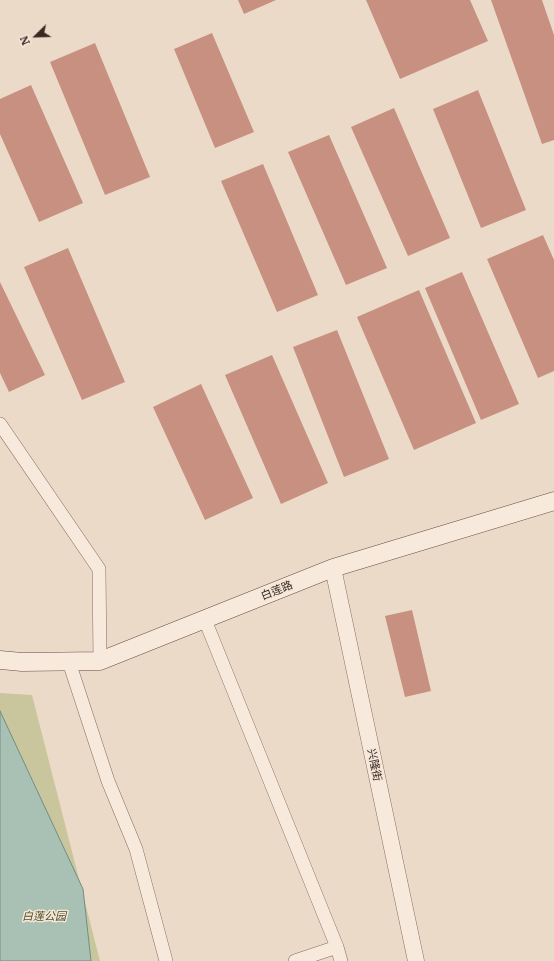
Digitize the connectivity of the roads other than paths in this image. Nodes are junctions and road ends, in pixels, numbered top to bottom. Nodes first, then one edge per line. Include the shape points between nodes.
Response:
1 (0, 424) edge
2 (554, 501) edge
3 (332, 568) junction
4 (205, 620) junction
5 (0, 660) edge
6 (100, 661) junction
7 (69, 662) junction
8 (337, 947) junction
9 (166, 961) edge
10 (295, 961) edge
11 (340, 961) edge
12 (416, 961) edge

1 - 6 street via 99,569
2 - 3 main road, 白莲路
3 - 4 main road, 白莲路
3 - 12 street, 兴隆街
4 - 6 main road, 白莲路
4 - 8 street
5 - 7 main road, 白莲路
6 - 7 main road, 白莲路
7 - 9 street via 108,781 136,849
8 - 10 street
8 - 11 street

